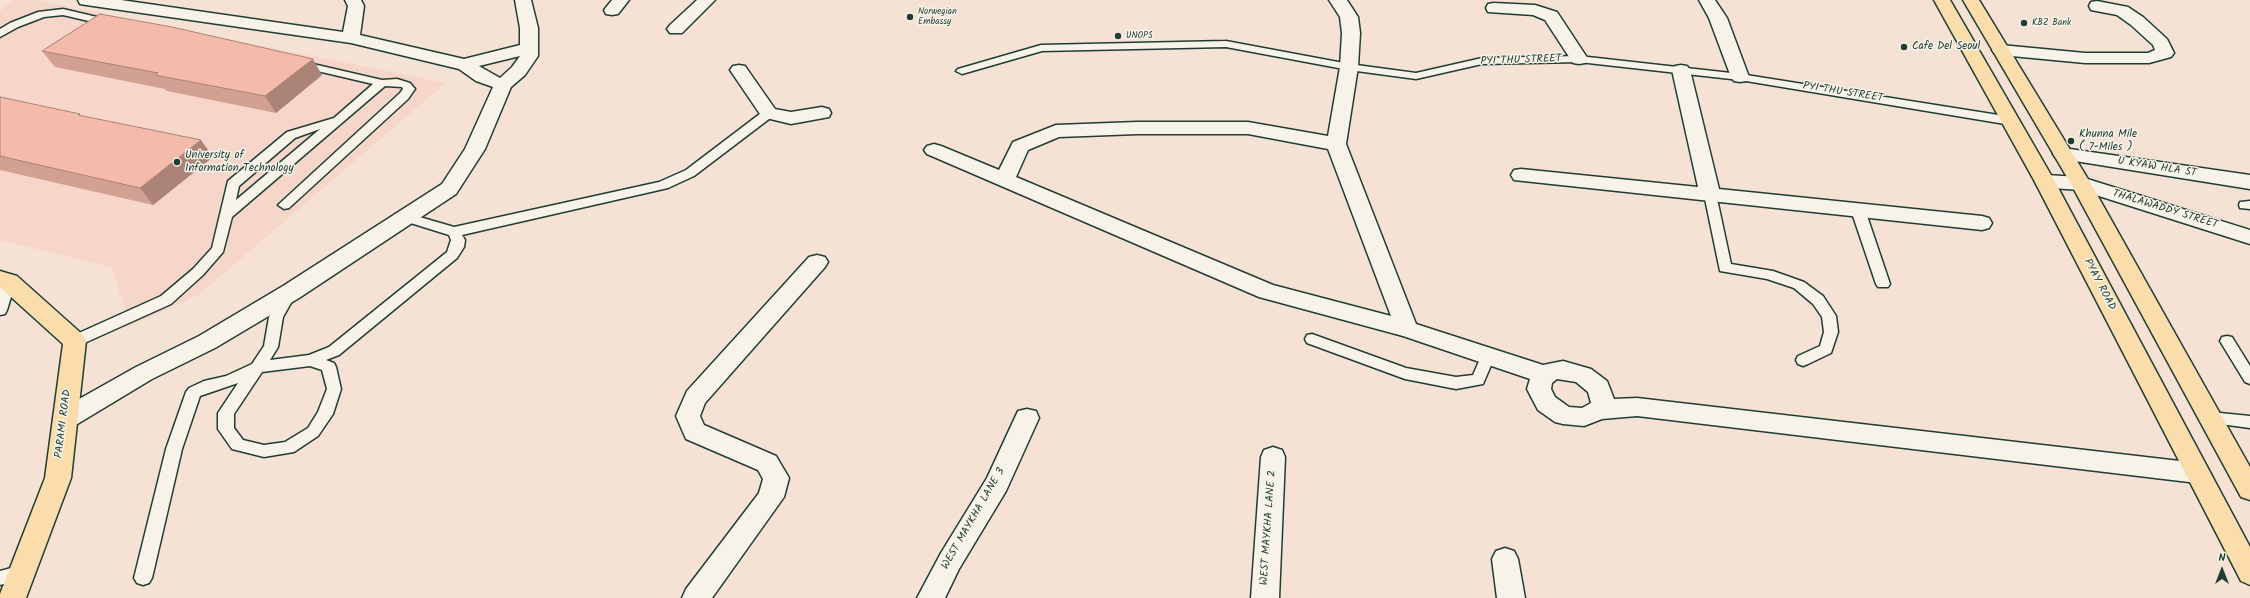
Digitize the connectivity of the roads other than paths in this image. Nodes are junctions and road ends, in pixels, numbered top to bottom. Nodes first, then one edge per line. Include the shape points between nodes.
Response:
1 (86, 0) edge
2 (193, 0) edge
3 (354, 0) edge
4 (523, 0) edge
5 (707, 0) edge
6 (1337, 0) edge
7 (1707, 0) edge
8 (1942, 0) edge
9 (1971, 0) edge
10 (2097, 6) dead end
11 (1494, 8) dead end
12 (170, 14) junction
13 (118, 24) edge
14 (676, 29) dead end
15 (0, 34) edge
16 (351, 38) junction
17 (529, 50) junction
18 (2001, 50) junction
19 (1579, 59) junction
20 (292, 63) edge
21 (465, 65) junction
22 (1348, 67) junction
23 (739, 70) dead end
24 (1681, 70) junction
25 (962, 71) dead end
26 (1740, 77) junction
27 (382, 83) junction
28 (503, 86) junction
29 (769, 113) junction
30 (822, 113) dead end
31 (340, 119) junction
32 (2011, 120) junction
33 (1336, 144) junction
34 (934, 150) dead end
35 (2064, 154) junction
36 (1521, 175) dead end
37 (1005, 180) junction
38 (2045, 182) junction
39 (2250, 182) edge
40 (2081, 184) junction
41 (1710, 194) junction
42 (284, 205) dead end
43 (1858, 210) junction
44 (226, 215) junction
45 (406, 217) junction
46 (1982, 223) dead end
47 (454, 232) junction
48 (2250, 237) edge
49 (817, 262) dead end
50 (5, 280) edge
51 (1883, 284) dead end
52 (291, 292) junction
53 (0, 310) edge
54 (1407, 329) junction
55 (1312, 339) dead end
56 (75, 341) junction
57 (2227, 341) dead end
58 (1488, 356) junction
59 (311, 360) junction
60 (1802, 360) dead end
61 (258, 367) junction
62 (1545, 375) junction
63 (2250, 378) edge
64 (1599, 410) junction
65 (65, 418) junction
66 (1027, 418) dead end
67 (2210, 418) junction
68 (2250, 422) edge
69 (1274, 457) dead end
70 (2197, 473) junction
71 (2250, 490) edge
72 (1505, 559) dead end
73 (2250, 573) edge
74 (11, 575) edge
75 (143, 578) dead end
76 (12, 598) edge
77 (696, 598) edge
78 (931, 598) edge
79 (1265, 598) edge
80 (1511, 598) edge

1 - 12 street
2 - 12 street
3 - 16 street via 356,6
4 - 17 street via 529,28
5 - 14 street
6 - 22 street via 1348,17 1351,32
7 - 26 street via 1718,18
8 - 32 main road, PYAY ROAD
9 - 18 main road
10 - 18 street via 2122,11 2137,21 2161,43 2166,53 2149,58 2085,58
11 - 19 street via 1535,10 1551,16
12 - 16 street
13 - 15 lane via 63,12 42,14 14,25
16 - 21 street
17 - 21 street via 490,57
17 - 28 street via 529,56 519,71
18 - 35 main road
19 - 22 lane, PYI THU STREET via 1482,61 1416,76
19 - 24 lane, PYI THU STREET
20 - 27 lane
21 - 28 street
22 - 25 lane, PYI THU STREET via 1226,44 1041,48
22 - 33 street
23 - 29 street
24 - 26 lane, PYI THU STREET
24 - 41 street
26 - 32 lane, PYI THU STREET
27 - 31 lane
27 - 42 lane via 398,82 408,88 404,96
28 - 45 street via 475,149 449,189
29 - 30 street via 791,118
29 - 47 lane via 695,169 663,185
31 - 44 lane
31 - 44 lane via 291,135 232,184
32 - 38 main road, PYAY ROAD
33 - 37 street via 1248,128 1056,131 1020,146
33 - 54 street
34 - 37 street
35 - 39 street, U KYAW HLA ST
35 - 40 main road
36 - 41 street
37 - 54 street via 1267,291
38 - 40 street, THALAWADDY STREET
38 - 70 main road, PYAY ROAD
40 - 48 street, THALAWADDY STREET
40 - 67 main road
41 - 43 street
41 - 60 lane via 1725,268 1768,274 1799,285 1818,300 1829,316 1831,332 1826,349
43 - 46 street
43 - 51 lane
44 - 56 lane via 218,249 198,272 166,300
45 - 47 lane
45 - 52 street
47 - 59 lane via 458,240 452,255 334,351
49 - 77 street via 695,398 688,416 694,432 767,463 776,478 771,497
50 - 53 lane
50 - 56 main road
52 - 61 lane via 276,317 271,347
52 - 65 street via 207,342 144,372
54 - 58 street
55 - 58 lane via 1405,373 1456,383 1478,380
56 - 65 main road, PARAMI ROAD
57 - 63 lane
58 - 62 street
59 - 61 lane
59 - 61 lane via 329,367 334,390 325,414 313,432 288,448 264,451 238,445 226,429 226,413
61 - 75 lane via 229,381 209,385 194,392 174,449
62 - 64 street via 1563,370 1573,371 1592,380 1602,395 1603,403
62 - 64 street via 1539,388 1546,403 1554,410 1574,417 1584,417
64 - 70 street via 1637,406
65 - 74 main road, PARAMI ROAD via 58,478
66 - 78 street, WEST MAYKHA LANE 3 via 997,484 950,561
67 - 68 lane
67 - 71 main road
69 - 79 street, WEST MAYKHA LANE 2
70 - 73 main road, PYAY ROAD
72 - 80 street
74 - 76 main road, PARAMI ROAD

